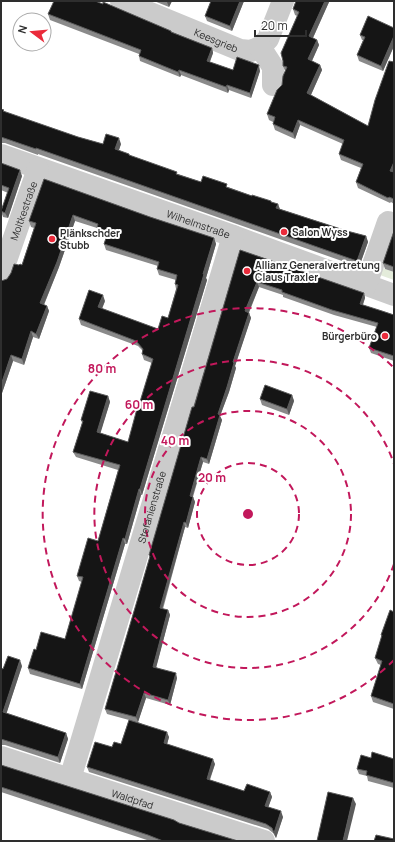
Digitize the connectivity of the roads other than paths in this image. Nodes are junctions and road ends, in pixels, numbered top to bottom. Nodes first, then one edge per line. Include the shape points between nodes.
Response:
1 (124, 1) edge
2 (283, 1) edge
3 (260, 47) junction
4 (273, 85) dead end
5 (1, 155) edge
6 (38, 169) junction
7 (394, 224) edge
8 (233, 236) junction
9 (1, 275) edge
10 (366, 285) junction
11 (394, 295) edge
12 (1, 757) edge
13 (70, 779) junction
14 (264, 841) edge

1 - 3 street, Keesgrieb via 240,50 251,51
2 - 3 street via 268,39
3 - 4 street via 273,68
5 - 6 street, Wilhelmstraße
6 - 8 street, Wilhelmstraße
6 - 9 street, Moltkestraße
7 - 10 street via 388,222
8 - 10 street, Wilhelmstraße
8 - 13 street, Stefanienstraße
10 - 11 street, Wilhelmstraße
12 - 13 street, Waldpfad
13 - 14 street, Waldpfad

